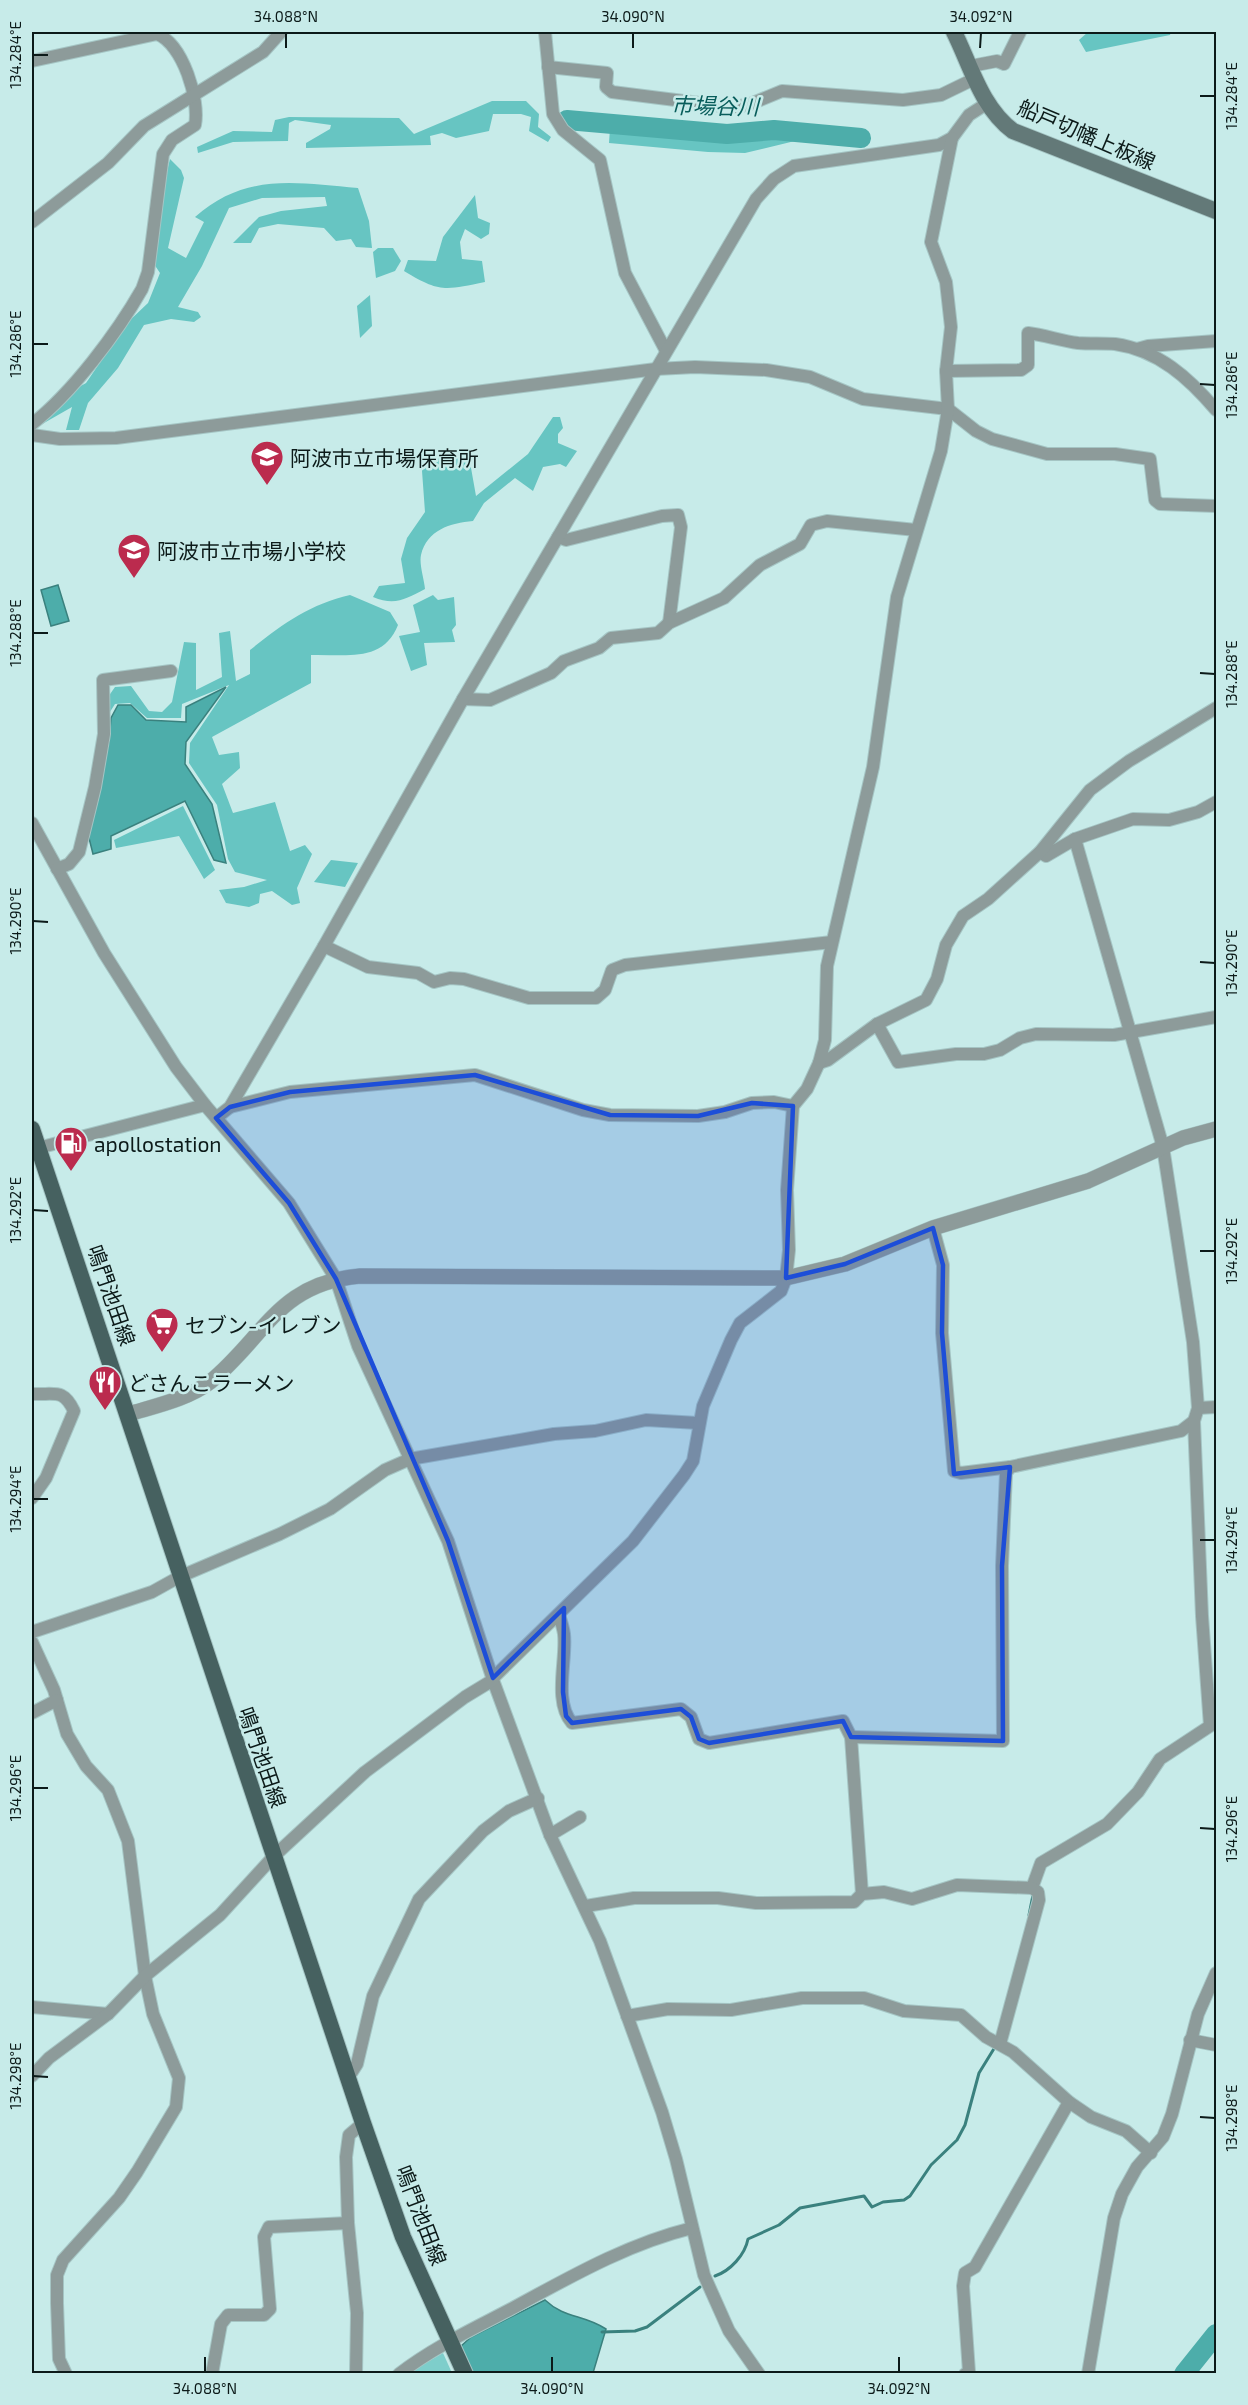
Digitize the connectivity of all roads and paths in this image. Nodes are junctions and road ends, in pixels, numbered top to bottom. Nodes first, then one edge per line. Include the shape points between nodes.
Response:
1 (281, 32) edge
2 (545, 32) edge
3 (954, 32) edge
4 (1020, 32) edge
5 (32, 61) edge
6 (548, 67) junction
7 (973, 72) junction
8 (195, 92) junction
9 (986, 104) junction
10 (951, 138) junction
11 (1216, 211) edge
12 (32, 222) edge
13 (1216, 341) edge
14 (1137, 349) junction
15 (666, 351) junction
16 (656, 369) junction
17 (946, 370) junction
18 (948, 409) junction
19 (1216, 410) edge
20 (32, 424) edge
21 (32, 435) edge
22 (1216, 506) edge
23 (916, 531) junction
24 (558, 537) junction
25 (669, 623) junction
26 (171, 671) dead end
27 (463, 699) junction
28 (1216, 708) edge
29 (1216, 802) edge
30 (32, 823) edge
31 (1075, 839) junction
32 (1040, 852) junction
33 (57, 869) junction
34 (832, 942) junction
35 (324, 946) junction
36 (1216, 1017) edge
37 (877, 1024) junction
38 (1129, 1033) junction
39 (819, 1063) junction
40 (205, 1106) junction
41 (793, 1106) junction
42 (230, 1107) junction
43 (216, 1118) junction
44 (32, 1129) edge
45 (1216, 1129) edge
46 (1163, 1147) junction
47 (35, 1149) edge
48 (933, 1228) junction
49 (786, 1278) junction
50 (336, 1280) junction
51 (32, 1394) edge
52 (1216, 1407) edge
53 (1198, 1408) junction
54 (129, 1414) junction
55 (1194, 1421) junction
56 (698, 1423) junction
57 (410, 1459) junction
58 (1010, 1467) junction
59 (32, 1498) edge
60 (179, 1577) junction
61 (559, 1615) junction
62 (32, 1632) edge
63 (32, 1642) edge
64 (493, 1679) junction
65 (57, 1700) junction
66 (32, 1713) edge
67 (850, 1737) junction
68 (538, 1797) junction
69 (580, 1817) dead end
70 (550, 1835) junction
71 (273, 1857) junction
72 (1034, 1889) junction
73 (862, 1894) junction
74 (586, 1906) junction
75 (1216, 1973) edge
76 (145, 1976) junction
77 (32, 2007) edge
78 (108, 2014) junction
79 (627, 2016) junction
80 (1190, 2040) junction
81 (1000, 2044) junction
82 (1216, 2045) edge
83 (32, 2076) edge
84 (348, 2078) junction
85 (1069, 2102) junction
86 (363, 2123) junction
87 (1151, 2153) junction
88 (348, 2223) junction
89 (692, 2228) junction
90 (450, 2340) junction
91 (66, 2373) edge
92 (212, 2373) edge
93 (356, 2373) edge
94 (399, 2373) edge
95 (465, 2373) edge
96 (759, 2373) edge
97 (965, 2373) edge
98 (1088, 2373) edge

1 - 8 street via 263,52
2 - 6 street
3 - 7 main road, 船戸切幡上板線
4 - 7 street via 1004,64 997,61
5 - 8 street via 157,34 173,46
6 - 7 street via 607,72 606,87 612,92 731,107 748,105 782,91 903,100 941,95
6 - 15 street via 553,114 563,130 600,160 625,273
7 - 9 main road, 船戸切幡上板線
8 - 12 street via 144,126 108,163
8 - 20 street via 195,125 172,140 163,154 148,272 142,289 75,381
9 - 10 street via 969,115
9 - 11 main road, 船戸切幡上板線 via 1013,131
10 - 15 street via 939,145 794,166 774,179 756,199
10 - 17 street via 930,242 946,282 951,327
13 - 14 street
14 - 17 street via 1028,333 1028,365 1021,370
14 - 19 street via 1167,363 1191,381
15 - 16 street
16 - 18 street via 766,370 810,377 863,399
16 - 21 street via 116,438
16 - 24 street
17 - 18 street
18 - 22 street via 992,439 1047,454 1115,454 1150,459 1155,500 1160,504
18 - 23 street via 941,451
23 - 25 street via 827,521 812,525 800,544 760,565 724,598
23 - 34 street via 897,597 873,767
24 - 25 street via 566,540 678,515 681,527
24 - 27 street
25 - 27 street via 658,633 611,638 551,673 490,700
26 - 33 street via 103,680 104,734 95,787 79,852 69,864
27 - 35 street
28 - 32 street via 1129,761 1090,790
29 - 31 street via 1169,820 1133,819
30 - 33 street
31 - 32 street via 1046,856
31 - 38 street
32 - 37 street via 959,921 926,1000
33 - 40 street via 104,953
34 - 35 street via 625,965 612,970 605,990 596,998 544,999 464,979 434,982 418,974 378,969
34 - 39 street via 825,1040
35 - 42 street
36 - 38 street
37 - 38 street via 898,1062 984,1054 1036,1034
37 - 39 street
38 - 46 street
39 - 41 street via 807,1089
40 - 43 street
40 - 47 street
41 - 42 street via 752,1103 698,1116 610,1115 475,1075 290,1092
41 - 49 street
42 - 43 street
43 - 50 street via 289,1203
44 - 47 main road, 鳴門池田線
45 - 46 street
46 - 48 street via 1081,1183
46 - 53 street via 1193,1342
47 - 54 main road, 鳴門池田線
48 - 49 street via 845,1264
48 - 58 street via 943,1265 942,1333 954,1471
49 - 50 street via 360,1276
49 - 56 street via 781,1291 740,1323
50 - 54 street via 294,1297 273,1314 234,1361 208,1384
50 - 57 street via 358,1346
51 - 59 street via 62,1395 74,1411 46,1478
52 - 53 street
53 - 55 street
54 - 60 main road, 鳴門池田線
55 - 58 street via 1181,1431
55 - 72 street via 1210,1726 1160,1759 1138,1792 1107,1824 1041,1863
56 - 57 street via 646,1420
56 - 61 street via 696,1448 684,1475 633,1541
57 - 60 street via 385,1470 330,1509
57 - 64 street via 458,1567
58 - 67 street via 1006,1473 1002,1566 1003,1741
60 - 62 street via 152,1592
60 - 71 main road, 鳴門池田線
61 - 64 street
61 - 67 street via 564,1633 563,1692 566,1716 572,1724 681,1708 691,1717 699,1739 709,1743 843,1721
63 - 65 street
64 - 68 street
64 - 71 street via 365,1772
65 - 66 street
65 - 76 street via 67,1734 86,1766 108,1790 128,1841
67 - 73 street
68 - 70 street
68 - 84 street via 509,1811 483,1831 419,1899 373,1996 357,2064
69 - 70 street
70 - 74 street
71 - 76 street via 220,1914
71 - 84 main road, 鳴門池田線
72 - 73 street via 957,1885 912,1899 884,1893
72 - 81 street via 1039,1900
73 - 74 street via 854,1902 634,1898
74 - 79 street
75 - 80 street
76 - 78 street
76 - 91 street via 153,2014 179,2078 178,2099 119,2198 63,2260 57,2275 57,2303 59,2359
77 - 78 street
78 - 83 street
79 - 81 street via 668,2009 731,2010 802,1998 864,1998 904,2011 961,2015
79 - 89 street via 676,2159
80 - 82 street
80 - 87 street via 1172,2114
81 - 85 street
84 - 86 main road, 鳴門池田線
85 - 87 street via 1091,2118 1126,2131
85 - 97 street via 975,2267 965,2273 969,2372
86 - 88 street via 350,2135 346,2157
86 - 90 main road, 鳴門池田線 via 403,2236
87 - 98 street via 1137,2167 1114,2218
88 - 92 street via 269,2227 264,2237 270,2309 264,2315 228,2315 221,2324
88 - 93 street via 357,2313
89 - 90 street via 594,2264
89 - 96 street via 717,2306 729,2331
90 - 94 street
90 - 95 main road, 鳴門池田線

